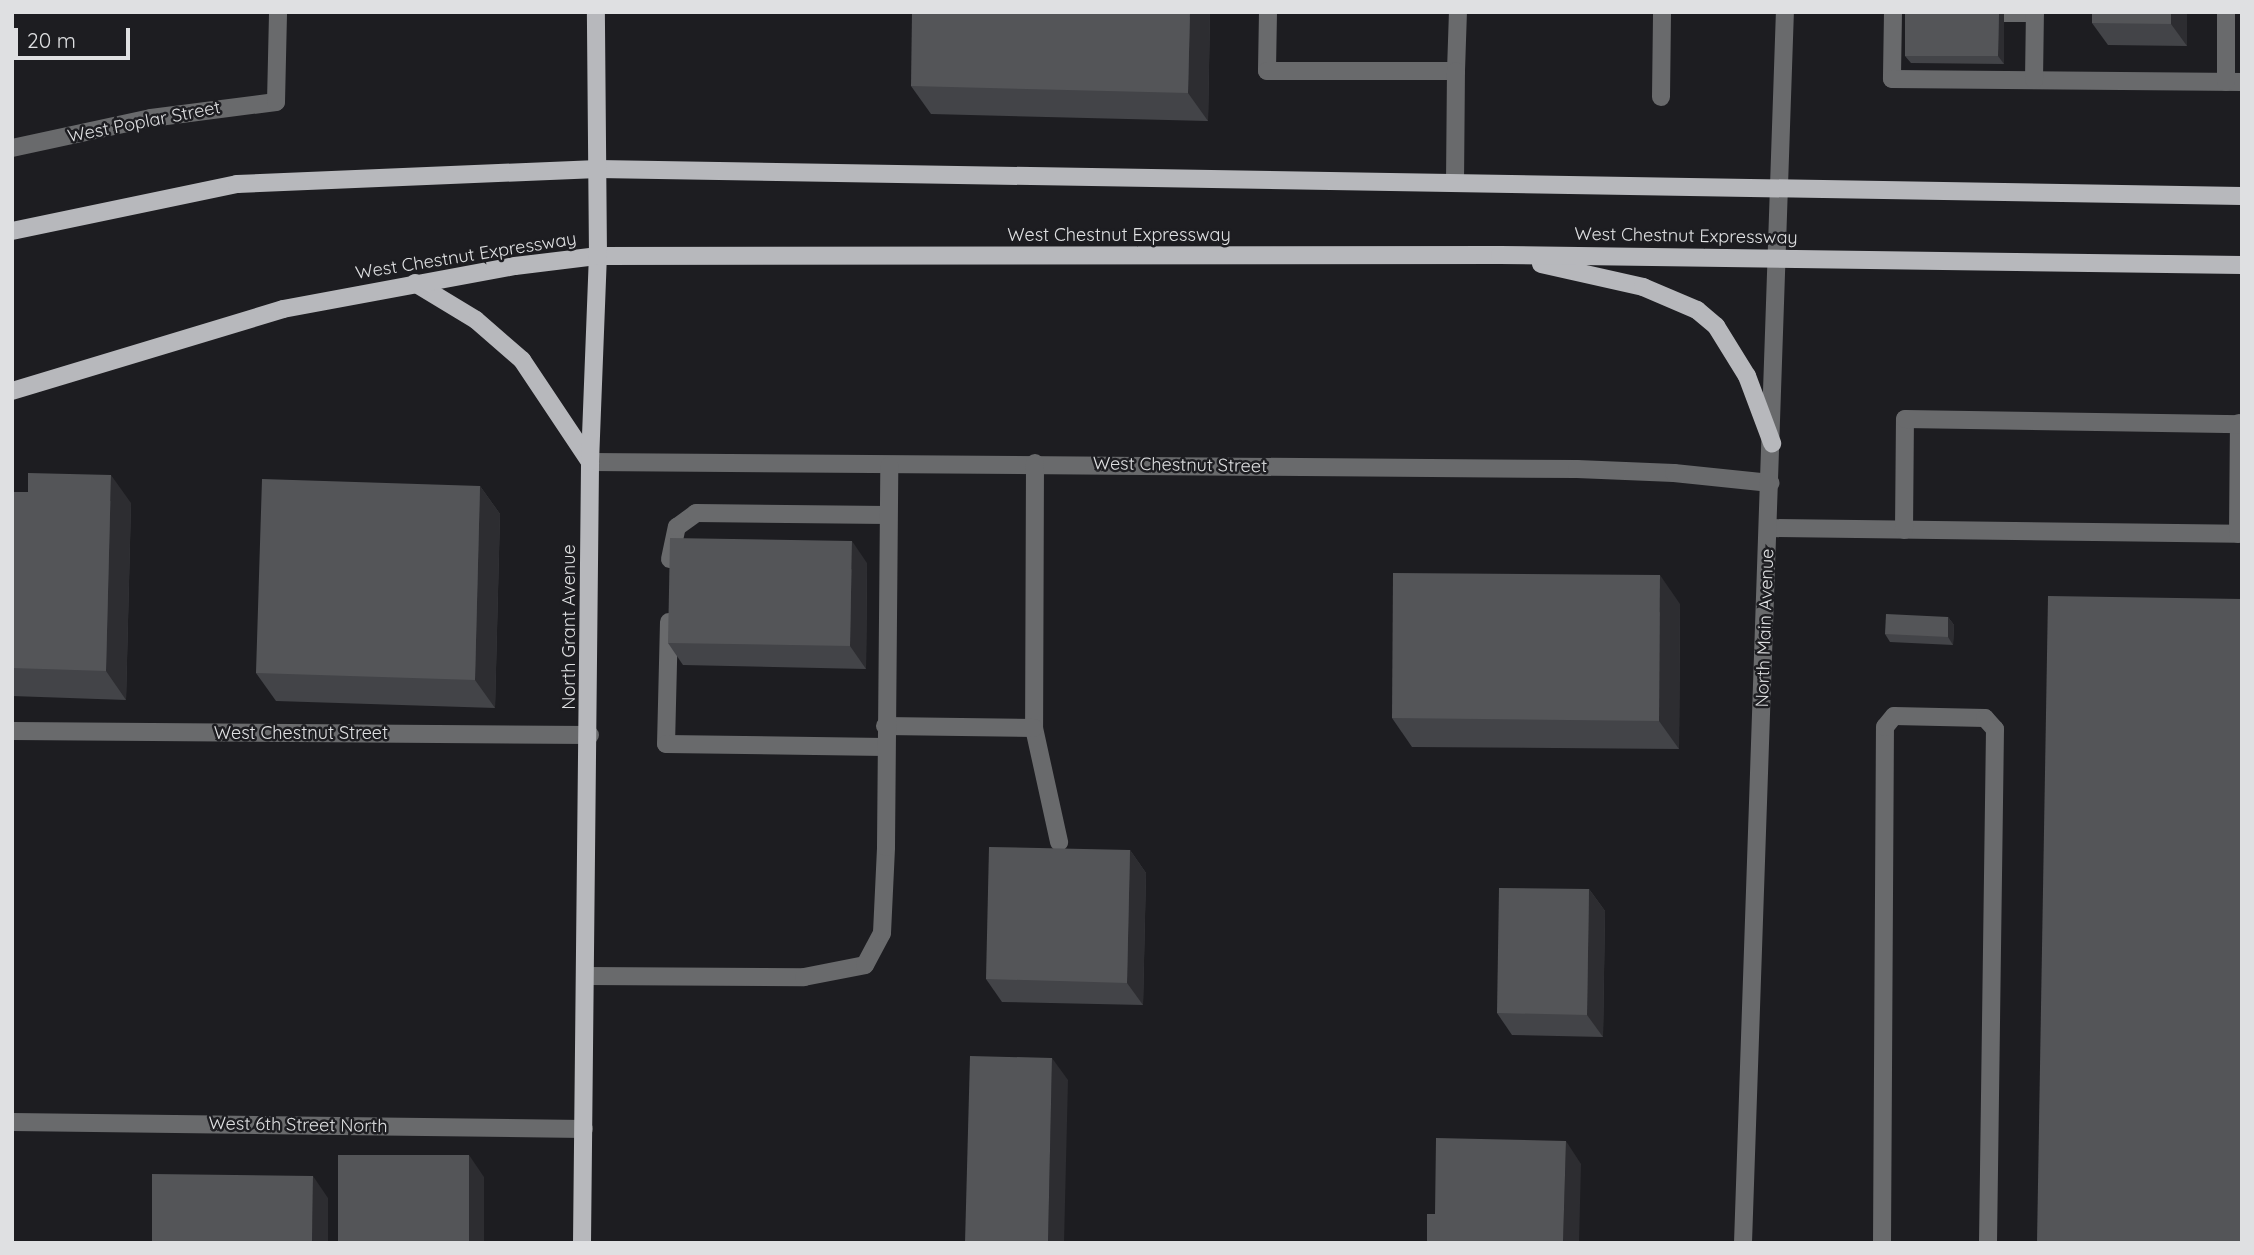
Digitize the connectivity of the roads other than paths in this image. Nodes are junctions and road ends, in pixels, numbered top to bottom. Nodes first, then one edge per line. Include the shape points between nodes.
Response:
1 (278, 12) edge
2 (596, 12) edge
3 (1268, 12) edge
4 (1458, 12) edge
5 (1662, 12) edge
6 (1785, 12) edge
7 (1892, 12) edge
8 (2226, 12) edge
9 (1911, 13) edge
10 (2004, 13) edge
11 (2035, 13) edge
12 (1457, 71) junction
13 (2034, 80) junction
14 (2234, 82) edge
15 (1661, 97) dead end
16 (12, 148) edge
17 (598, 169) junction
18 (1455, 183) junction
19 (1779, 189) junction
20 (2242, 196) edge
21 (12, 231) edge
22 (1500, 255) junction
23 (598, 256) junction
24 (1777, 258) junction
25 (2242, 265) edge
26 (415, 283) junction
27 (12, 391) edge
28 (2241, 424) edge
29 (1772, 443) junction
30 (590, 462) junction
31 (1035, 464) junction
32 (889, 466) junction
33 (1770, 483) junction
34 (888, 515) junction
35 (1769, 528) junction
36 (1904, 530) junction
37 (669, 581) edge
38 (669, 608) edge
39 (885, 726) junction
40 (1034, 728) junction
41 (12, 731) edge
42 (590, 735) junction
43 (885, 747) junction
44 (1059, 842) dead end
45 (586, 976) junction
46 (12, 1122) edge
47 (584, 1129) junction
48 (582, 1243) edge
49 (1743, 1243) edge
50 (1882, 1243) edge
51 (1988, 1243) edge

1 - 16 street, West Poplar Street via 276,102 151,118
2 - 17 main road, North Grant Avenue
3 - 12 street via 1266,71
4 - 12 street
5 - 15 street
6 - 19 street, North Main Avenue
7 - 9 street
7 - 13 street via 1892,79
8 - 14 street
10 - 11 street
11 - 13 street
12 - 18 street
13 - 14 street
17 - 18 main road
17 - 21 main road via 237,184
17 - 23 main road, North Grant Avenue
18 - 19 main road
19 - 20 main road
19 - 24 street, North Main Avenue
22 - 23 main road, West Chestnut Expressway
22 - 24 main road, West Chestnut Expressway
22 - 29 main road via 1643,287 1697,310 1716,326 1747,376
23 - 26 main road, West Chestnut Expressway
23 - 30 main road, North Grant Avenue
24 - 25 main road, West Chestnut Expressway
24 - 29 street, North Main Avenue
26 - 27 main road, West Chestnut Expressway via 283,309
26 - 30 main road via 476,320 522,360
28 - 36 street via 2238,534
28 - 36 street via 1905,419
29 - 33 street, North Main Avenue
30 - 32 street, West Chestnut Street
30 - 42 main road, North Grant Avenue
31 - 32 street, West Chestnut Street
31 - 33 street, West Chestnut Street via 1591,470
31 - 40 street
32 - 34 street
33 - 35 street, North Main Avenue
34 - 37 street via 696,513 677,527
34 - 39 street
35 - 36 street
35 - 49 street, North Main Avenue
38 - 43 street via 666,744
39 - 40 street
39 - 43 street
40 - 44 street
41 - 42 street, West Chestnut Street
42 - 45 main road, North Grant Avenue
43 - 45 street via 882,933 865,965 804,977
45 - 47 main road, North Grant Avenue
46 - 47 street, West 6th Street North
47 - 48 main road, North Grant Avenue
50 - 51 street via 1885,727 1894,716 1985,718 1995,729

